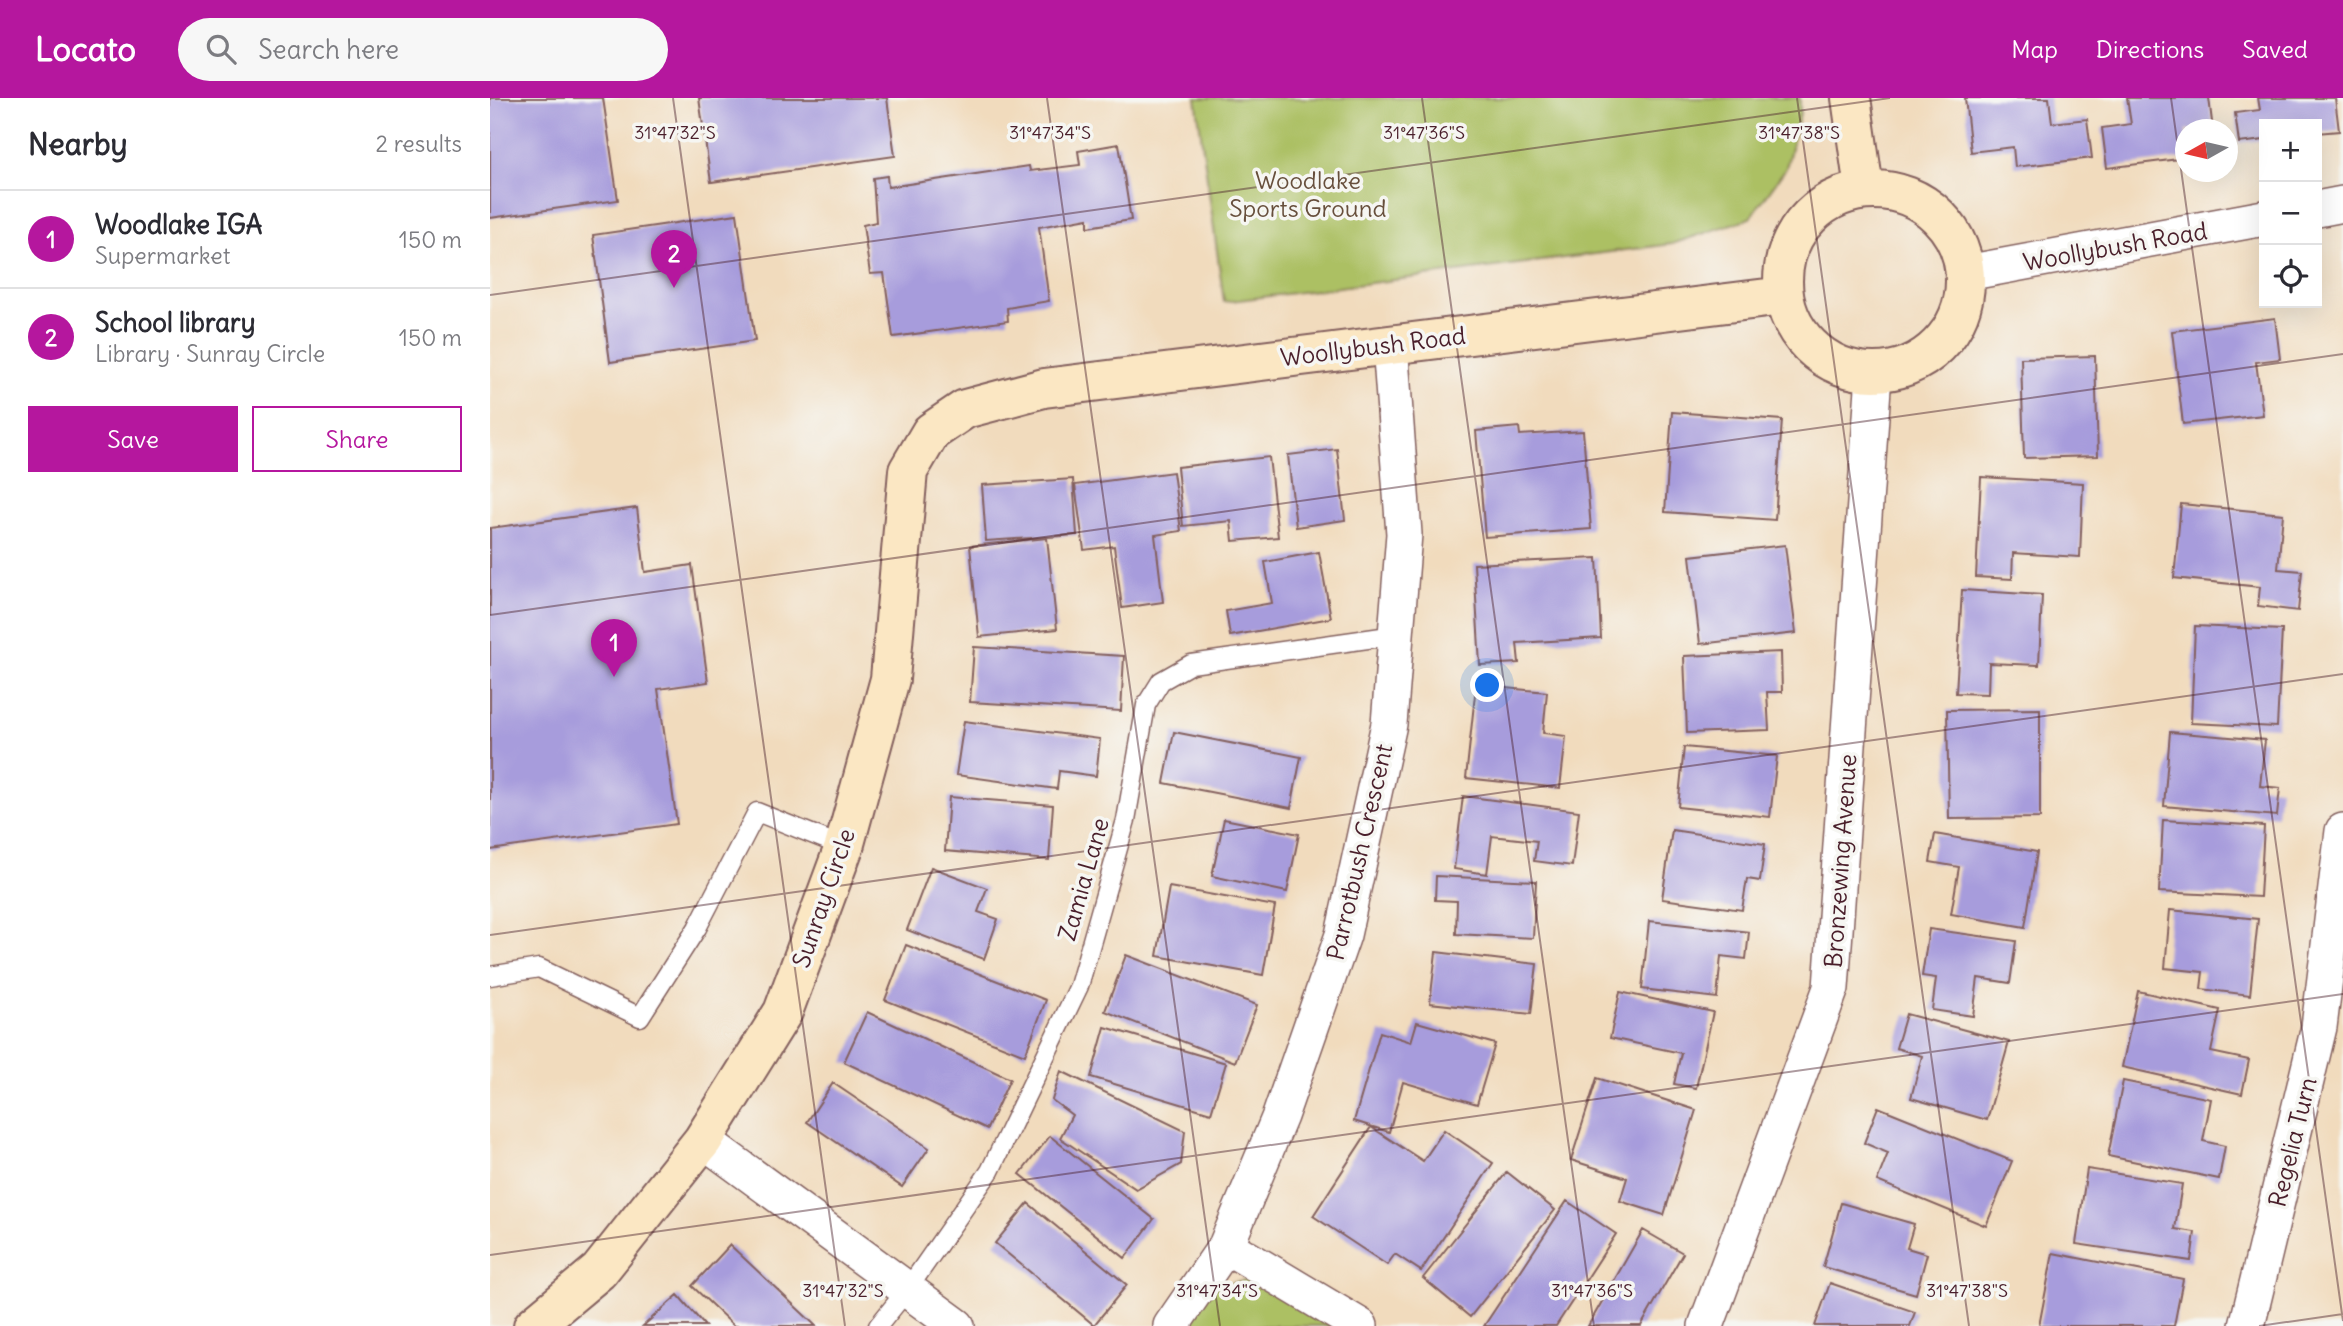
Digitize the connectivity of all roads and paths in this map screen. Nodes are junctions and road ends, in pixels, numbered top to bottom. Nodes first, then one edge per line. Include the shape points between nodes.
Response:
1 (1850, 98) edge
2 (1864, 190) junction
3 (2343, 204) edge
4 (2322, 208) edge
5 (2259, 219) edge
6 (1966, 273) junction
7 (1783, 296) junction
8 (1390, 344) junction
9 (1874, 374) junction
10 (965, 409) joint
11 (1396, 635) junction
12 (2343, 831) edge
13 (844, 847) junction
14 (490, 976) edge
15 (703, 1140) junction
16 (1226, 1246) junction
17 (907, 1290) junction
18 (533, 1326) edge
19 (878, 1326) edge
20 (957, 1326) edge
21 (1171, 1326) edge
22 (1360, 1326) edge
23 (1706, 1326) edge
24 (2247, 1326) edge

1 - 2 street
2 - 6 street via 1893,191 1920,201 1942,220 1959,245
2 - 7 street via 1836,198 1810,214 1793,238 1783,267
3 - 4 street
5 - 6 street, Woollybush Road
6 - 9 street via 1964,303 1951,331 1930,354 1904,369
7 - 8 street, Woollybush Road
7 - 9 street via 1805,343 1848,370
8 - 10 street, Woollybush Road via 1044,388
8 - 11 street, Parrotbush Crescent via 1404,534
9 - 23 street, Bronzewing Avenue via 1831,988
10 - 13 street, Sunray Circle via 930,432 908,471 890,680
11 - 16 street, Parrotbush Crescent via 1389,724 1343,935 1280,1116
11 - 17 lane, Zamia Lane via 1191,664 1161,681 1146,705 1126,820 1079,986 990,1171
12 - 24 street, Regelia Turn via 2319,1027
13 - 14 lane via 757,812 697,928 640,1017 538,968
13 - 15 street, Sunray Circle via 783,1012
15 - 17 street
15 - 18 street, Sunray Circle via 599,1271
16 - 21 street, Parrotbush Crescent
16 - 22 street
17 - 19 lane, Zamia Lane
17 - 20 street

